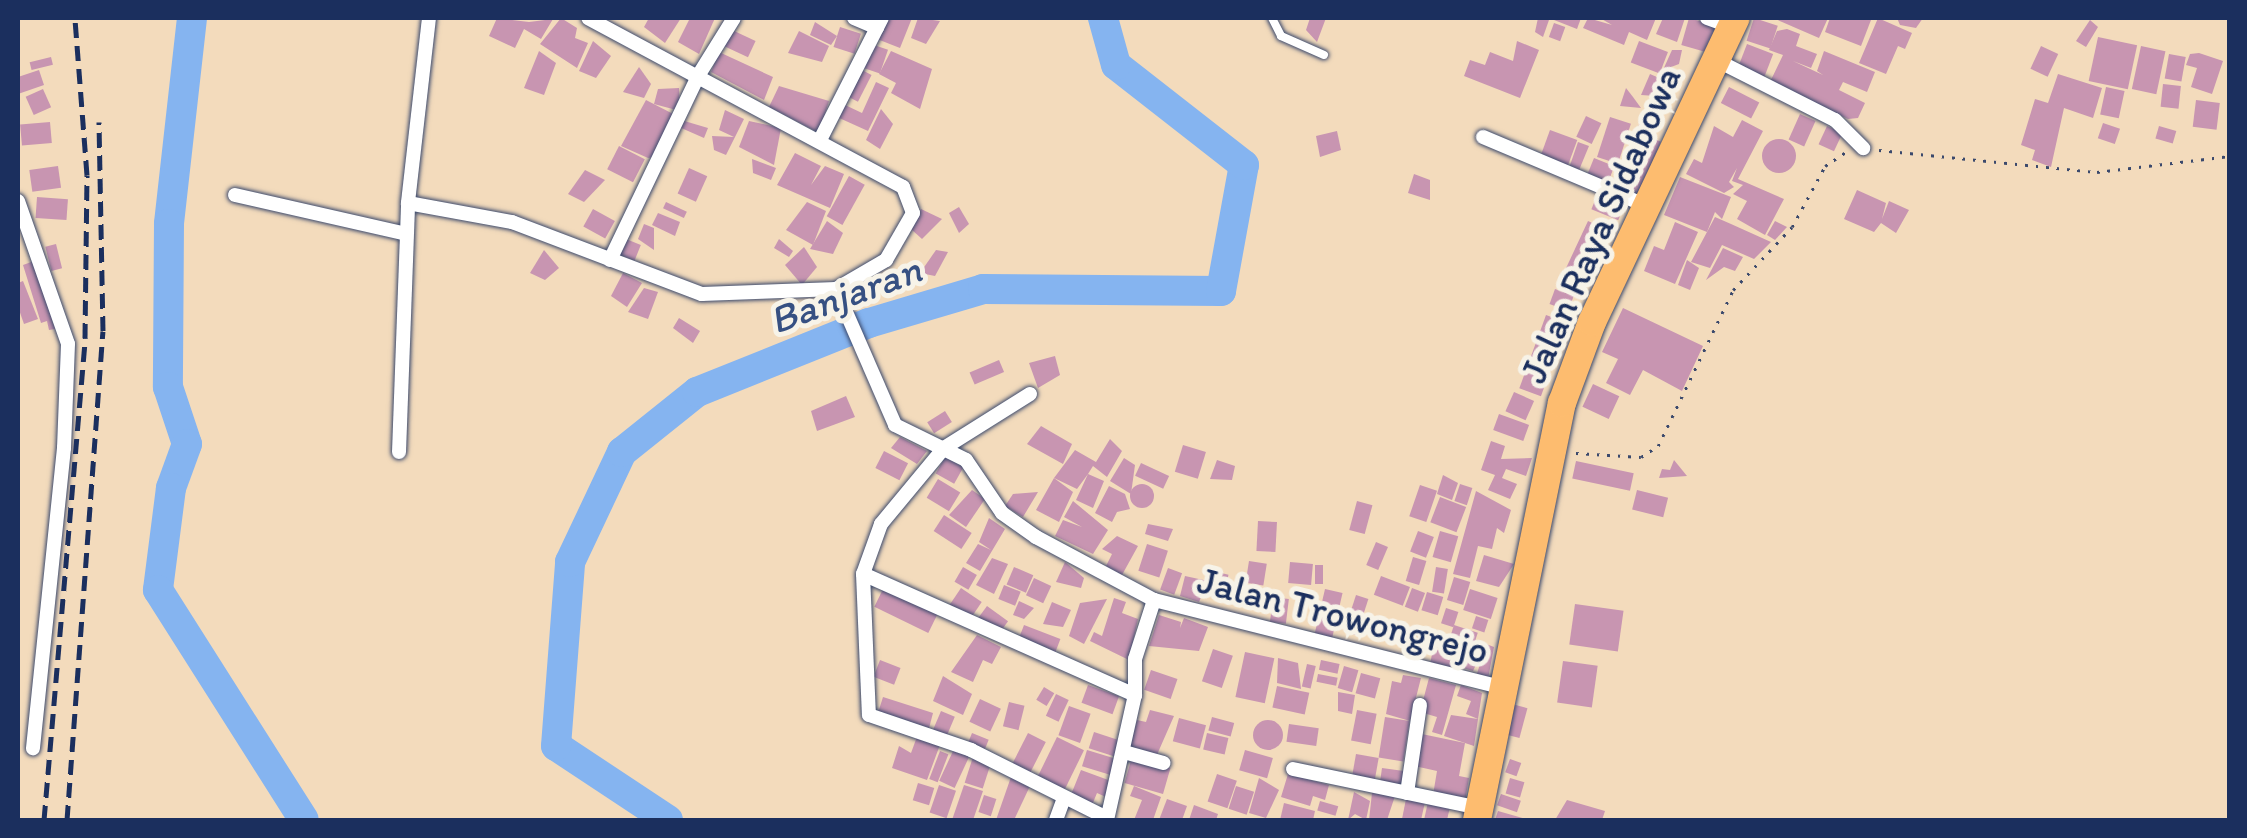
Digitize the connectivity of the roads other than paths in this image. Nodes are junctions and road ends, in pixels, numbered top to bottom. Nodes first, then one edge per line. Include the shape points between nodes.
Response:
1 (429, 18) edge
2 (588, 18) edge
3 (734, 18) edge
4 (854, 18) edge
5 (1272, 18) edge
6 (1725, 21) edge
7 (879, 23) edge
8 (1324, 55) dead end
9 (1716, 60) junction
10 (698, 76) junction
11 (1483, 137) dead end
12 (820, 140) junction
13 (1863, 148) road end
14 (235, 195) dead end
15 (18, 201) edge
16 (408, 203) junction
17 (1647, 206) junction
18 (406, 234) junction
19 (610, 260) junction
20 (839, 296) junction
21 (1030, 394) dead end
22 (944, 448) junction
23 (399, 452) dead end
24 (863, 574) junction
25 (1154, 600) junction
26 (1504, 688) junction
27 (1135, 695) junction
28 (1420, 705) dead end
29 (33, 748) dead end
30 (1124, 752) junction
31 (1164, 763) dead end
32 (1293, 768) dead end
33 (1407, 793) junction
34 (1064, 798) junction
35 (1478, 814) edge
36 (1107, 819) edge
37 (1056, 820) edge

1 - 16 street
2 - 10 street
3 - 10 street
4 - 7 street
5 - 8 lane via 1282,36
6 - 9 highway, Jalan Raya Sidabowa
7 - 12 street
9 - 13 street via 1835,120
9 - 17 highway, Jalan Raya Sidabowa
10 - 12 street
10 - 19 street
11 - 17 street
12 - 20 street via 904,187 913,205 886,260
14 - 18 street
15 - 29 street via 68,344
16 - 18 street
16 - 19 street via 512,222
17 - 26 highway, Jalan Raya Sidabowa via 1586,334 1548,450
18 - 23 street
19 - 20 street via 702,294
20 - 22 street via 895,425
21 - 22 street
22 - 24 street via 881,524
22 - 25 street via 966,460 1002,513
24 - 27 street
24 - 34 street via 872,719 971,750
25 - 26 street, Jalan Trowongrejo
25 - 27 street, Jalan Trowongrejo via 1135,658
26 - 35 highway, Jalan Raya Sidabowa
27 - 30 street, Jalan Trowongrejo
28 - 33 street
30 - 31 street
30 - 36 street, Jalan Trowongrejo
32 - 33 street
33 - 35 street
34 - 36 street
34 - 37 street

